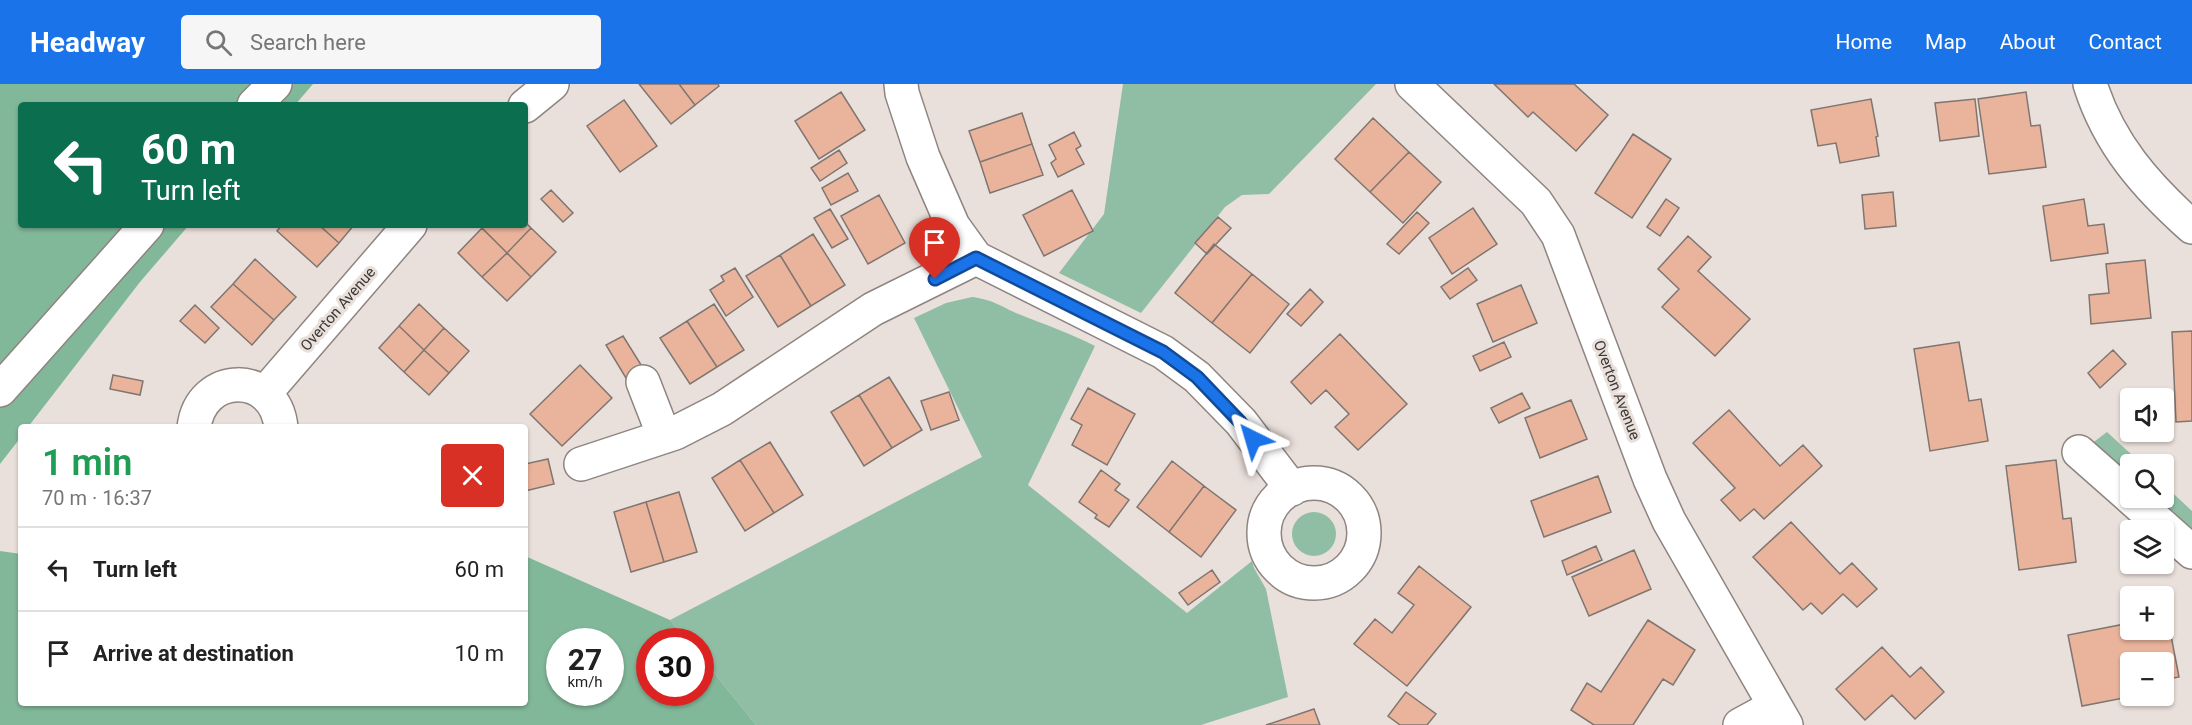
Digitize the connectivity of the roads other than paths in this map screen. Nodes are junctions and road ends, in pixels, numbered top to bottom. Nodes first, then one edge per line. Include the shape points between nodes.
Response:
1 (275, 84) edge
2 (552, 84) edge
3 (901, 84) edge
4 (1412, 84) edge
5 (2090, 84) edge
6 (257, 102) edge
7 (528, 104) edge
8 (2192, 227) edge
9 (144, 228) edge
10 (407, 228) edge
11 (976, 258) junction
12 (643, 382) dead end
13 (0, 390) edge
14 (265, 393) junction
15 (194, 424) edge
16 (281, 424) edge
17 (664, 436) junction
18 (2079, 452) dead end
19 (581, 464) dead end
20 (2120, 488) edge
21 (1292, 489) dead end
22 (2142, 508) edge
23 (2192, 552) edge
24 (1780, 715) edge
25 (1740, 725) edge

1 - 6 street
2 - 7 street
3 - 11 street via 923,157 953,226
4 - 24 street, Overton Avenue via 1536,202 1558,235 1669,521
5 - 8 street via 2122,154 2158,197
9 - 13 street
10 - 14 street, Overton Avenue
11 - 17 street via 873,309 722,409
11 - 21 street via 1163,352 1197,377 1240,422
12 - 17 street
14 - 15 street via 252,386 224,387 201,404
14 - 16 street via 275,404
17 - 19 street
18 - 20 street
22 - 23 street
24 - 25 street

